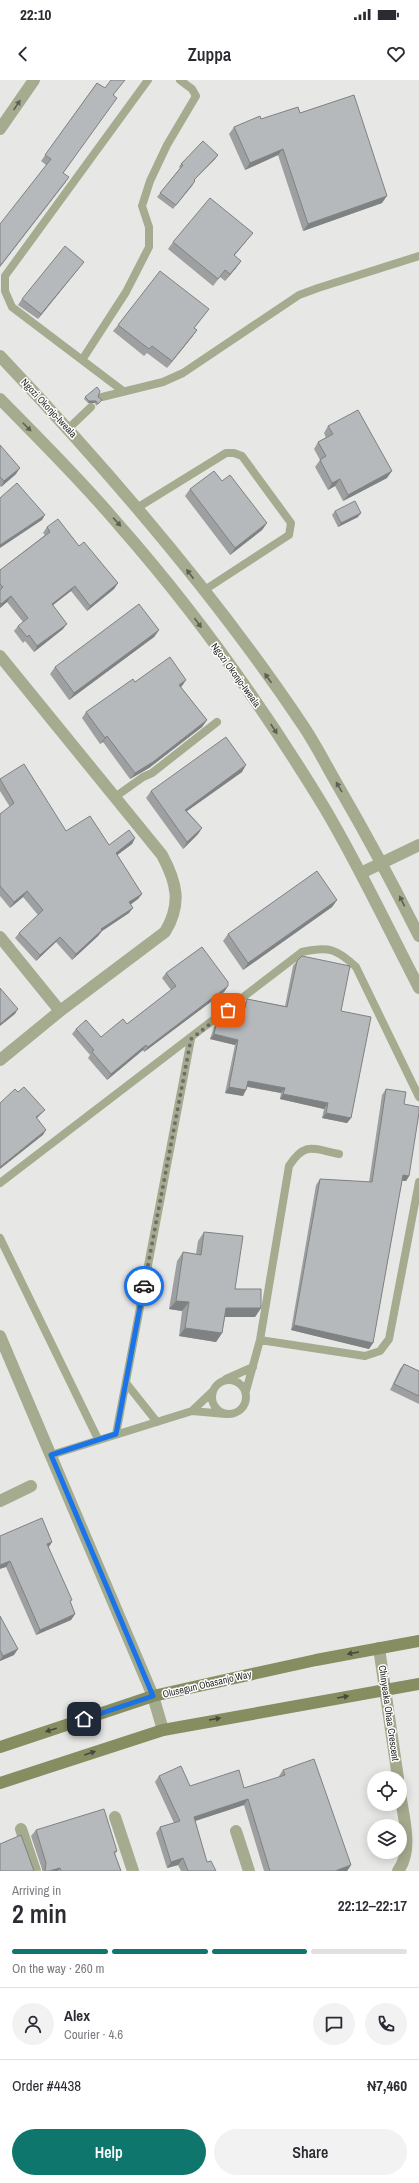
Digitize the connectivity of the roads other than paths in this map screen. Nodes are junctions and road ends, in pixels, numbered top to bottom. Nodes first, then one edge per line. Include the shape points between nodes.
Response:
1 (34, 80) edge
2 (148, 80) edge
3 (180, 80) edge
4 (0, 129) edge
5 (419, 256) edge
6 (0, 356) edge
7 (82, 360) junction
8 (123, 391) junction
9 (102, 397) dead end
10 (0, 399) edge
11 (91, 407) dead end
12 (69, 428) junction
13 (137, 508) junction
14 (203, 591) junction
15 (0, 656) edge
16 (217, 722) dead end
17 (115, 797) junction
18 (419, 845) edge
19 (383, 863) junction
20 (361, 873) junction
21 (419, 936) edge
22 (0, 937) edge
23 (419, 988) edge
24 (60, 1011) junction
25 (191, 1039) junction
26 (0, 1060) edge
27 (419, 1097) edge
28 (339, 1154) dead end
29 (419, 1182) edge
30 (0, 1183) edge
31 (0, 1238) edge
32 (0, 1336) edge
33 (260, 1340) junction
34 (253, 1367) junction
35 (226, 1380) junction
36 (126, 1383) junction
37 (213, 1391) junction
38 (246, 1391) junction
39 (192, 1411) junction
40 (226, 1414) junction
41 (157, 1422) junction
42 (116, 1434) junction
43 (98, 1439) junction
44 (51, 1455) junction
45 (30, 1486) dead end
46 (0, 1501) edge
47 (419, 1641) edge
48 (379, 1648) junction
49 (419, 1684) edge
50 (386, 1690) junction
51 (153, 1696) junction
52 (163, 1730) junction
53 (0, 1747) edge
54 (397, 1771) edge
55 (0, 1783) edge
56 (402, 1811) edge
57 (116, 1817) dead end
58 (21, 1829) dead end
59 (236, 1831) dead end
60 (35, 1871) edge
61 (133, 1871) edge
62 (250, 1871) edge
63 (398, 1871) edge

4 -> 1 street
2 - 7 lane via 5,276 5,291 12,307
3 - 7 lane via 192,89 196,96 167,145 150,181 142,206 149,227 149,247 126,292
5 - 8 lane via 299,295 183,373 163,382
6 - 12 street, Ngozi Okonjo-Iweala
7 - 8 lane
8 - 9 lane
10 -> 20 street, Ngozi Okonjo-Iweala via 118,524 188,610 270,723 324,808
11 - 12 lane
12 - 13 street, Ngozi Okonjo-Iweala
14 -> 13 street, Ngozi Okonjo-Iweala
13 - 14 lane via 226,453 242,456 291,523 291,529 289,535
19 -> 14 street, Ngozi Okonjo-Iweala via 304,728
15 - 17 street
16 - 17 lane via 152,773
17 - 24 street via 162,855 175,888 176,907 165,932
18 - 19 street
19 - 20 street
21 -> 19 street, Ngozi Okonjo-Iweala
20 - 23 street, Ngozi Okonjo-Iweala
22 - 24 street
24 - 26 street
25 - 27 lane via 302,952 322,948 341,953 356,967
25 - 30 lane
25 - 36 lane
28 - 33 lane via 307,1148 297,1153 289,1166
29 - 33 lane via 389,1339 380,1352 365,1356
31 - 43 lane
32 - 44 street
33 - 34 lane
34 - 35 lane
34 - 38 lane
35 - 37 lane
35 - 38 lane via 238,1382
36 - 41 lane
36 - 42 lane
37 - 39 lane
37 - 40 lane via 213,1403 220,1412
38 - 40 lane via 246,1403 243,1408 238,1412
39 - 40 lane
39 - 41 lane
41 - 42 lane
42 - 43 lane
43 - 44 lane
44 - 51 street
45 - 46 street
47 - 48 main road, Olusegun Obasanjo Way
48 - 50 street, Chinyeaka Ohaa Crescent
48 -> 51 main road, Olusegun Obasanjo Way
49 - 50 main road
52 -> 50 main road
50 - 54 street, Chinyeaka Ohaa Crescent
51 - 52 street
51 -> 53 main road, Olusegun Obasanjo Way
55 -> 52 main road
56 - 63 street via 406,1845
57 - 61 street
58 - 60 street
59 - 62 street

